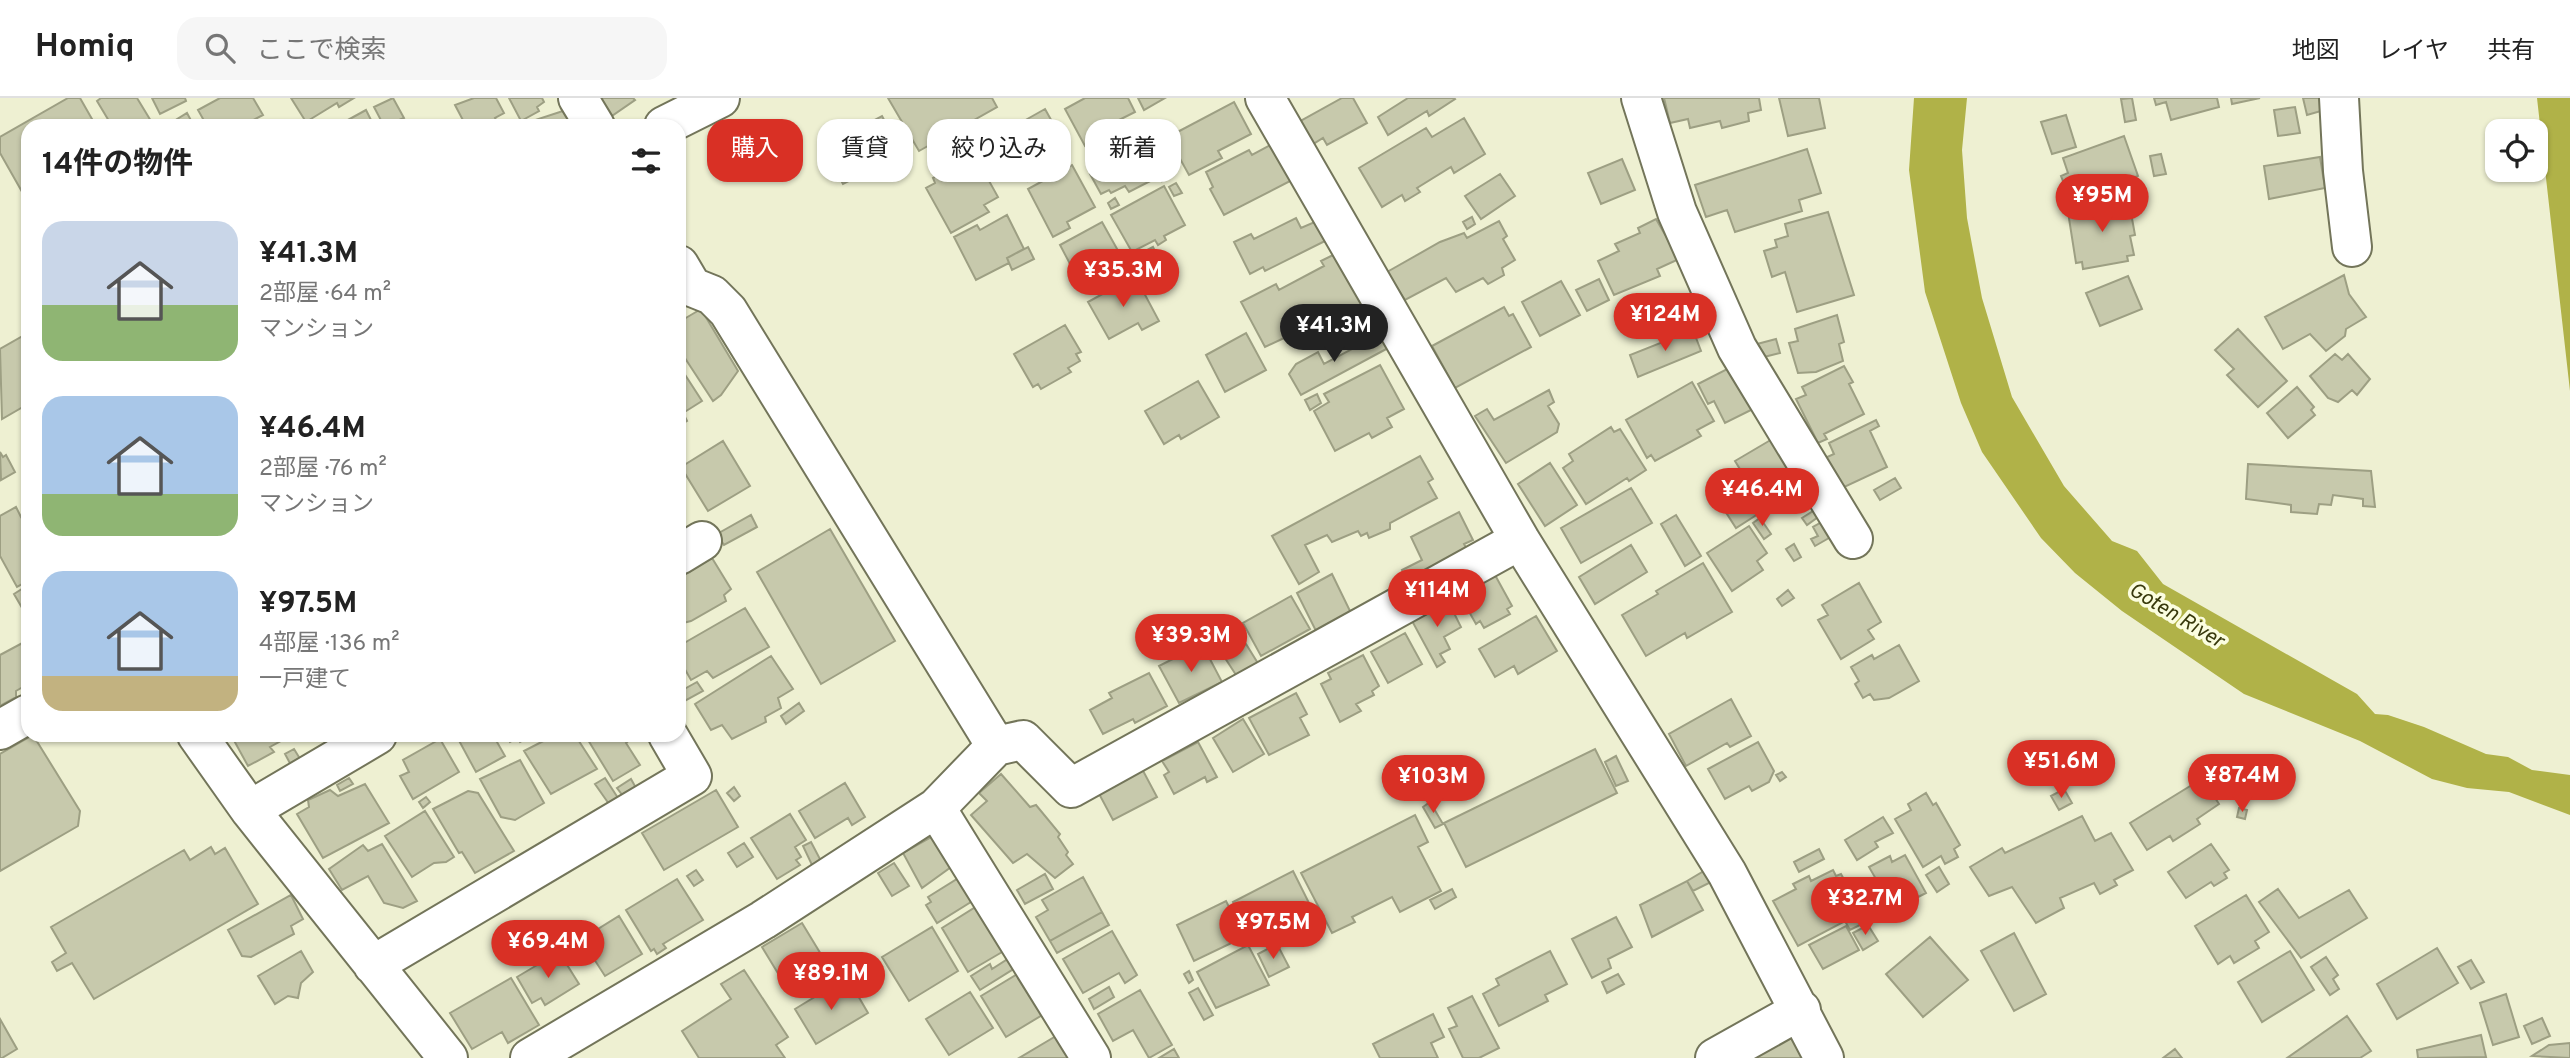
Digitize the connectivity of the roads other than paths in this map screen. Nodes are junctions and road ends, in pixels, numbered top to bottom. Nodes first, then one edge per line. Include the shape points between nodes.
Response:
1 (578, 98) edge
2 (720, 98) edge
3 (1265, 98) edge
4 (1641, 98) edge
5 (2339, 98) edge
6 (591, 119) edge
7 (678, 119) edge
8 (2352, 247) dead end
9 (686, 283) edge
10 (1853, 539) dead end
11 (1520, 540) junction
12 (21, 717) edge
13 (0, 730) edge
14 (202, 742) edge
15 (365, 742) edge
16 (672, 742) edge
17 (996, 747) junction
18 (936, 808) junction
19 (250, 810) junction
20 (373, 965) junction
21 (1801, 1010) junction
22 (448, 1058) edge
23 (530, 1058) edge
24 (1091, 1058) edge
25 (1715, 1058) edge
26 (1824, 1058) edge

1 - 6 street
2 - 7 street
3 - 11 street
4 - 10 street via 1677,212 1737,348
5 - 8 street
9 - 17 street via 712,295 728,311
11 - 17 street via 1071,788 1023,740
11 - 21 street via 1727,873
12 - 13 street
14 - 19 street
15 - 19 street
16 - 20 street via 692,776
17 - 18 street
18 - 23 street via 763,920
18 - 24 street
19 - 20 street
20 - 22 street
21 - 25 street
21 - 26 street

